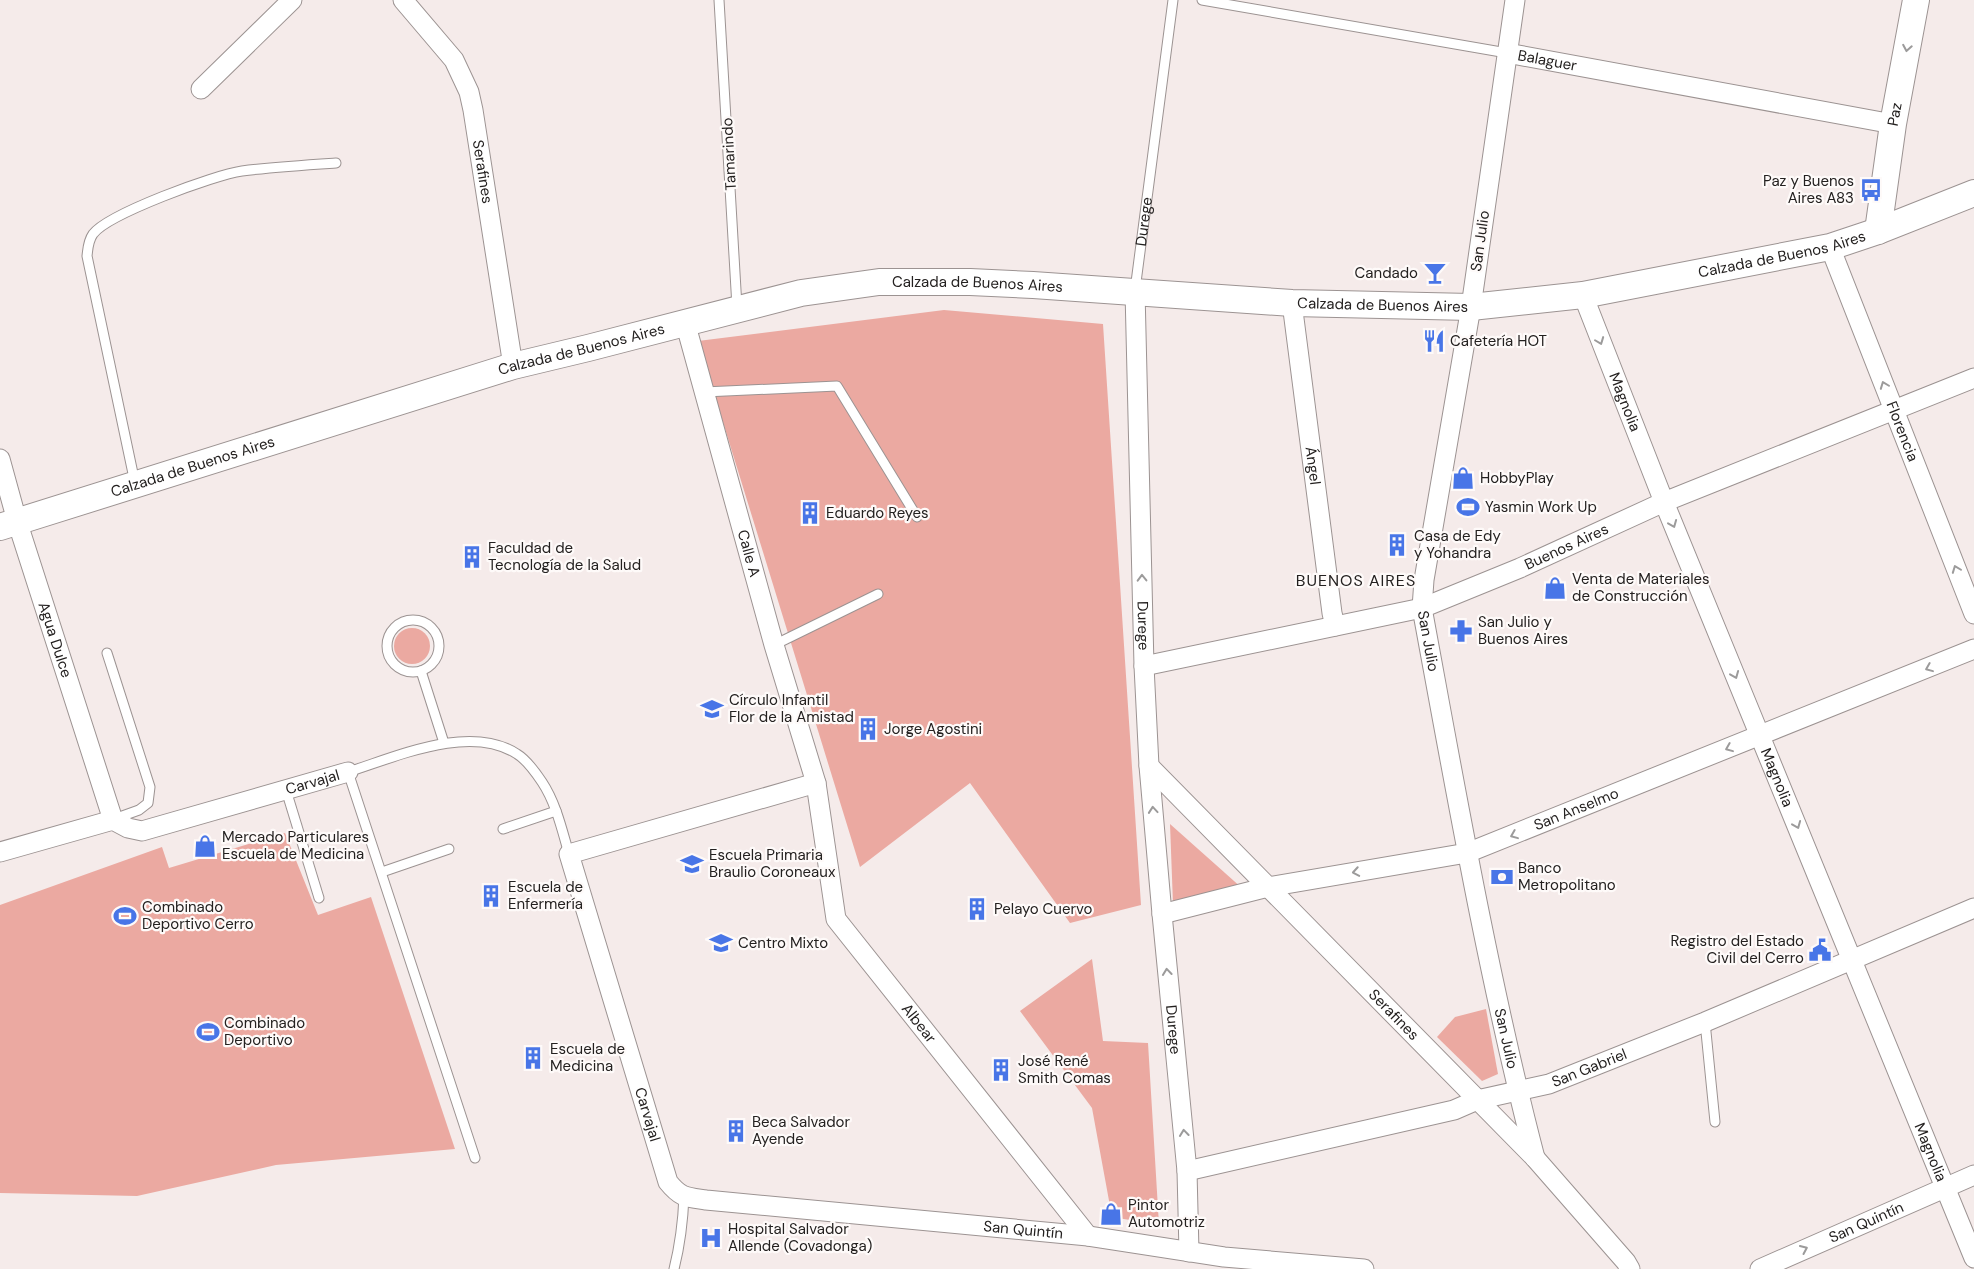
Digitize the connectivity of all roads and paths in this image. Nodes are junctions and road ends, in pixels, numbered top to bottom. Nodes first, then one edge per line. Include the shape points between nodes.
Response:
1 (292, 0) edge
2 (403, 0) edge
3 (719, 0) edge
4 (1173, 0) edge
5 (1202, 0) edge
6 (1515, 0) edge
7 (1916, 0) edge
8 (1507, 52) junction
9 (201, 89) dead end
10 (1893, 124) junction
11 (336, 163) dead end
12 (1974, 193) edge
13 (1878, 231) junction
14 (1830, 247) junction
15 (1135, 291) junction
16 (1583, 295) junction
17 (1292, 303) junction
18 (1471, 307) junction
19 (737, 308) junction
20 (685, 322) junction
21 (513, 366) junction
22 (1974, 378) edge
23 (704, 392) junction
24 (1894, 409) junction
25 (0, 459) edge
26 (135, 484) junction
27 (1664, 502) junction
28 (917, 517) dead end
29 (8, 524) edge
30 (878, 594) dead end
31 (1422, 608) junction
32 (1974, 614) edge
33 (1335, 626) junction
34 (774, 645) junction
35 (1974, 650) edge
36 (107, 653) dead end
37 (1144, 666) junction
38 (421, 671) junction
39 (1760, 735) junction
40 (444, 742) junction
41 (1149, 766) junction
42 (348, 772) junction
43 (816, 782) junction
44 (286, 790) junction
45 (556, 811) junction
46 (113, 820) junction
47 (503, 829) dead end
48 (449, 849) dead end
49 (0, 852) edge
50 (1467, 852) junction
51 (569, 854) junction
52 (382, 872) junction
53 (1268, 887) junction
54 (319, 898) dead end
55 (1974, 908) edge
56 (1162, 914) junction
57 (1852, 958) junction
58 (1706, 1022) junction
59 (1518, 1090) junction
60 (1476, 1100) junction
61 (1716, 1122) dead end
62 (476, 1158) dead end
63 (1535, 1158) junction
64 (1187, 1171) junction
65 (1974, 1175) edge
66 (1944, 1187) junction
67 (684, 1196) junction
68 (1088, 1236) junction
69 (1189, 1252) junction
70 (1974, 1258) edge
71 (674, 1269) edge
72 (1364, 1269) edge
73 (1630, 1269) edge
74 (1760, 1269) edge

1 - 9 street
2 - 21 street, Serafines via 454,60 469,92
3 - 19 lane, Tamarindo
4 - 15 lane, Durege
5 - 8 lane, Balaguer
6 - 8 street, San Julio
7 -> 10 street, Paz
8 - 10 street, Balaguer
8 - 18 street, San Julio
10 - 13 street, Paz
11 - 26 lane via 241,171 216,177 116,218 93,234 87,256
12 - 13 street, Calzada de Buenos Aires
13 - 14 street, Calzada de Buenos Aires
14 - 16 street, Calzada de Buenos Aires
24 -> 14 street, Florencia
15 - 17 street, Calzada de Buenos Aires
15 - 19 street, Calzada de Buenos Aires via 970,282 879,282 801,293
37 -> 15 street, Durege
16 - 18 street, Calzada de Buenos Aires
16 -> 27 street, Magnolia
17 - 18 street, Calzada de Buenos Aires
17 - 33 street, Ángel
18 - 31 street, San Julio via 1424,580
19 - 20 street, Calzada de Buenos Aires
20 - 21 street, Calzada de Buenos Aires
20 - 23 street, Calle A
21 - 26 street, Calzada de Buenos Aires
22 - 24 street, Buenos Aires
23 - 28 lane via 837,386
23 - 34 street, Calle A
24 - 27 street, Buenos Aires
32 -> 24 street, Florencia
25 - 29 street, Agua Dulce
26 - 29 street, Calzada de Buenos Aires
27 - 31 street, Buenos Aires via 1520,568
27 -> 39 street, Magnolia
29 - 46 street, Agua Dulce
30 - 34 lane
31 - 33 street, Buenos Aires
31 - 50 street, San Julio
33 - 37 street, Buenos Aires
34 - 43 street, Calle A
35 -> 39 street, San Anselmo
36 - 46 lane via 150,787 148,803
37 - 41 street, Durege
38 - 38 lane via 435,662 439,654 438,637 420,620 403,621 390,633 387,651 390,659 404,671
38 - 40 lane
39 -> 50 street, San Anselmo
39 -> 57 street, Magnolia
40 - 42 lane, Carvajal
40 - 45 lane, Carvajal via 485,743 518,754 543,783
41 - 53 street, Serafines
56 -> 41 street, Durege
42 - 44 street, Carvajal
42 - 52 lane
43 - 51 street
43 - 68 street, Albear via 836,919
44 - 46 street, Carvajal via 142,831
44 - 54 lane
45 - 47 lane
45 - 51 lane, Carvajal
46 - 49 street
48 - 52 lane
50 -> 53 street, San Anselmo
50 - 59 street, San Julio
51 - 67 street, Carvajal via 668,1182
52 - 62 lane
53 - 56 street, San Anselmo
53 - 60 street, Serafines
55 - 57 street, San Gabriel
64 -> 56 street, Durege
57 - 58 street, San Gabriel
57 - 66 street, Magnolia
58 - 59 street, San Gabriel via 1549,1084
58 - 61 lane
59 - 60 street, San Gabriel
59 - 63 street, San Julio
60 - 63 street, Serafines
60 - 64 street, San Gabriel via 1454,1110
63 - 73 street, Serafines
64 - 69 street, Durege
65 - 66 street, San Quintín
66 - 70 street, Magnolia
74 -> 66 street, San Quintín
67 - 68 street, San Quintín
67 - 71 lane
68 - 69 street, San Quintín
69 - 72 street, San Quintín

